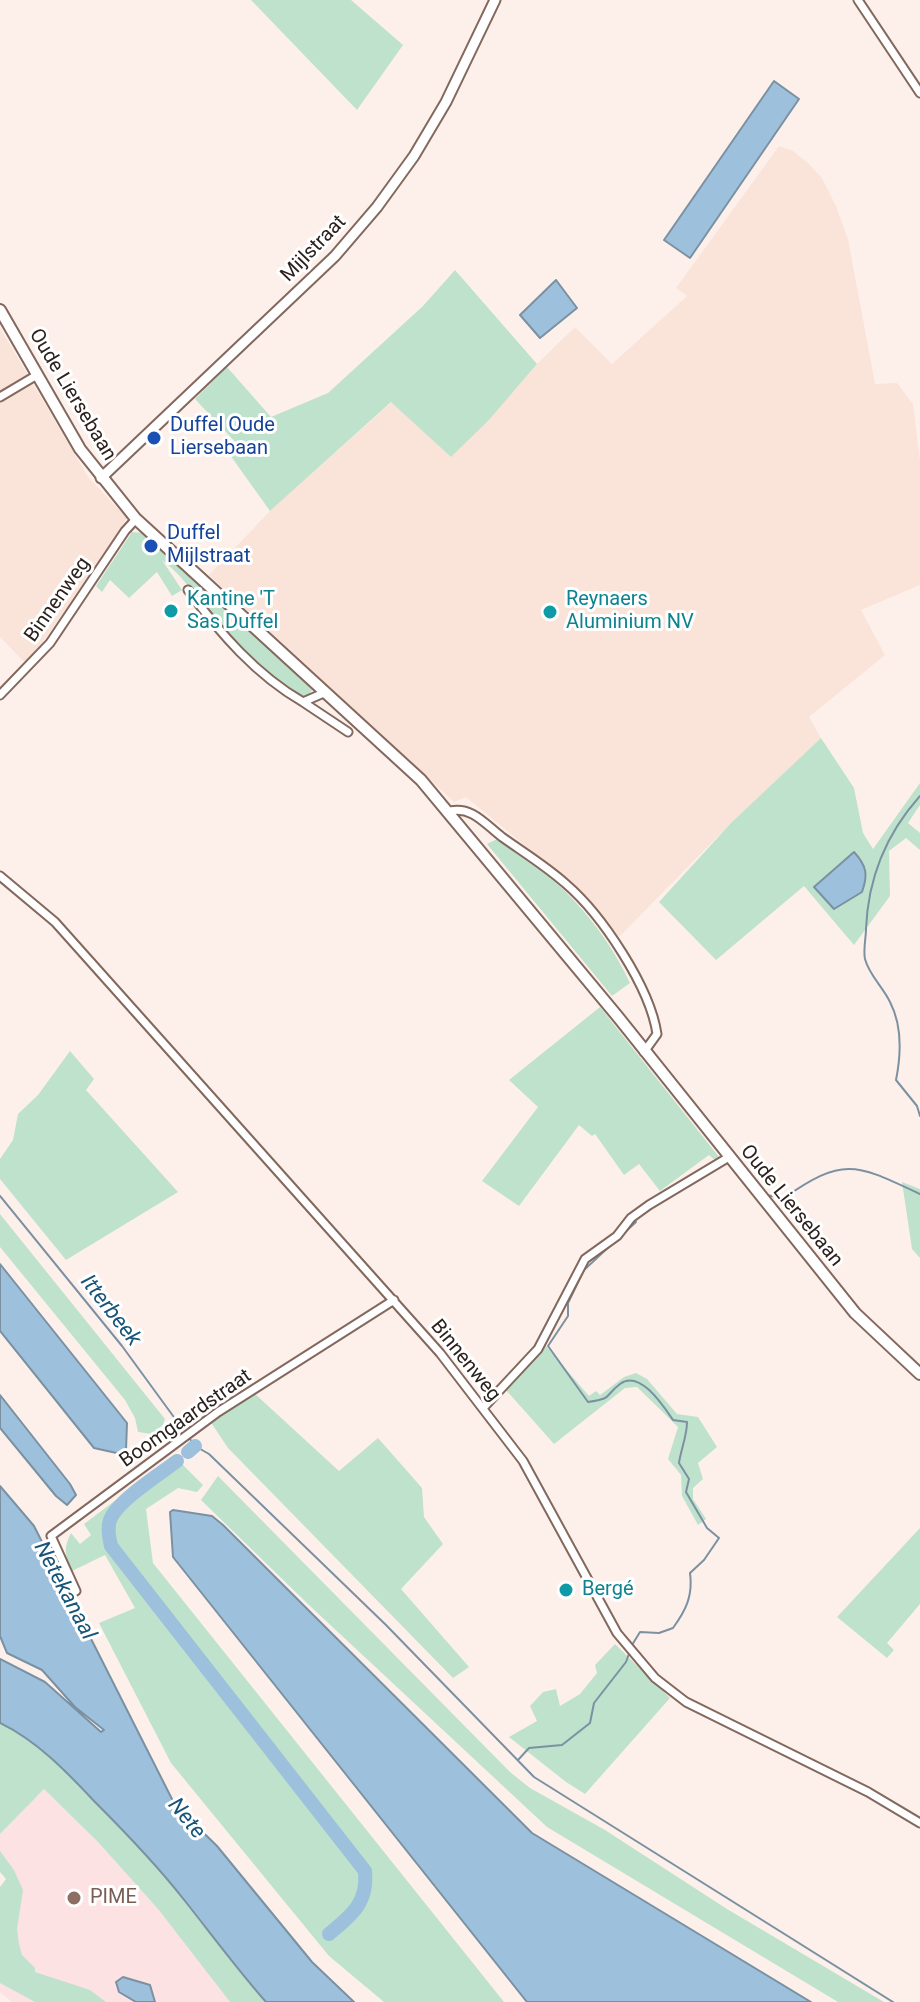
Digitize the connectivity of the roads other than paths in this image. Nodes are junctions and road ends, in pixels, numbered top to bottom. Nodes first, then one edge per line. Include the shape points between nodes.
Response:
1 (495, 0) edge
2 (858, 0) edge
3 (920, 93) edge
4 (0, 310) edge
5 (37, 375) junction
6 (0, 397) edge
7 (101, 478) junction
8 (136, 519) junction
9 (188, 590) dead end
10 (326, 692) junction
11 (0, 695) edge
12 (303, 702) junction
13 (348, 732) dead end
14 (450, 811) junction
15 (0, 876) edge
16 (644, 1052) junction
17 (729, 1157) junction
18 (394, 1300) junction
19 (920, 1374) edge
20 (483, 1408) junction
21 (76, 1591) dead end
22 (920, 1823) edge

1 - 7 street, Mijlstraat via 446,102 377,207 324,267
2 - 3 street
4 - 5 main road, Oude Liersebaan
5 - 6 street
5 - 7 main road, Oude Liersebaan
7 - 8 main road, Oude Liersebaan
8 - 10 main road, Oude Liersebaan
8 - 11 street, Binnenweg via 50,643
9 - 12 street via 259,671
10 - 12 street
10 - 14 main road, Oude Liersebaan
12 - 13 street
14 - 16 main road, Oude Liersebaan
14 - 16 street, Oude Liersebaan via 468,810 569,886 599,920 655,1020 657,1034
15 - 18 street, Binnenweg via 55,922
16 - 17 main road, Oude Liersebaan
17 - 19 main road, Oude Liersebaan via 855,1313
17 - 20 street via 649,1205 585,1259 538,1349
18 - 20 street, Binnenweg
18 - 21 street, Boomgaardstraat via 218,1412 51,1536
20 - 22 street, Binnenweg via 523,1461 617,1633 655,1678 686,1702

